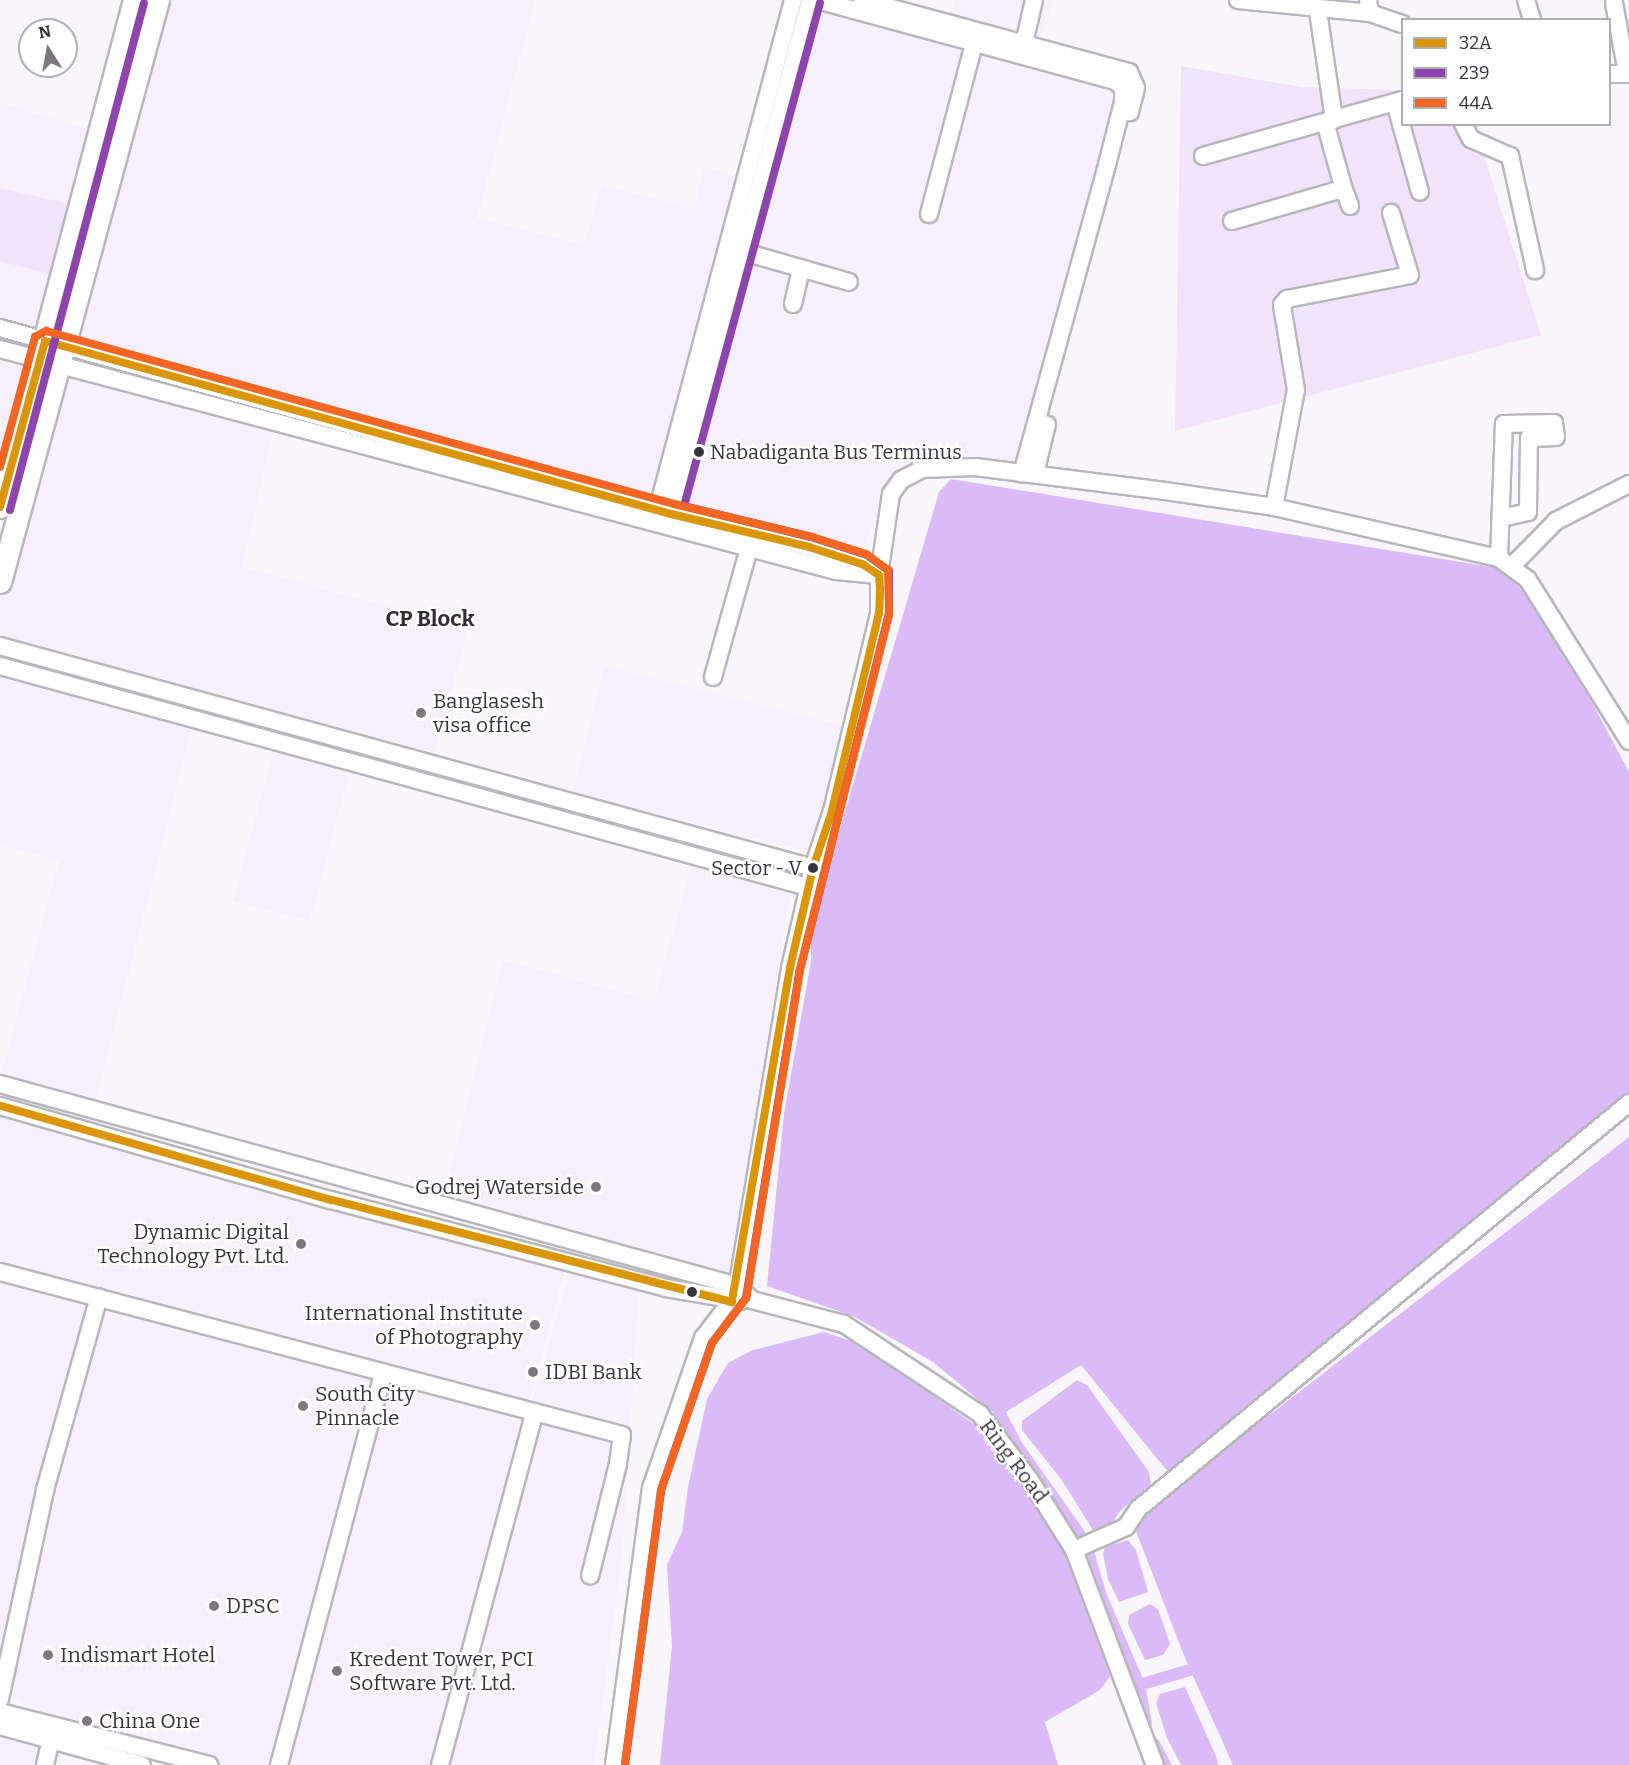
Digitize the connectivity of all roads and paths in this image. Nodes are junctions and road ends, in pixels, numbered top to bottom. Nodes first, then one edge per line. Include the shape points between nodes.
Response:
1 (134, 0) edge
2 (158, 0) edge
3 (793, 0) edge
4 (810, 0) edge
5 (817, 0) edge
6 (862, 0) edge
7 (1034, 0) edge
8 (1238, 0) edge
9 (1526, 0) edge
10 (1614, 3) dead end
11 (1369, 6) edge
12 (1318, 11) junction
13 (1531, 18) edge
14 (1401, 23) edge
15 (975, 37) junction
16 (1022, 50) junction
17 (1627, 65) edge
18 (1611, 73) edge
19 (780, 81) junction
20 (1399, 101) edge
21 (1330, 121) junction
22 (1405, 126) edge
23 (1464, 126) edge
24 (1203, 156) dead end
25 (1344, 190) junction
26 (1420, 192) dead end
27 (1350, 206) dead end
28 (745, 212) junction
29 (1391, 213) dead end
30 (929, 214) dead end
31 (1232, 221) dead end
32 (744, 252) junction
33 (801, 269) junction
34 (1535, 270) dead end
35 (849, 282) dead end
36 (793, 304) dead end
37 (0, 328) edge
38 (0, 349) edge
39 (51, 352) junction
40 (1028, 473) junction
41 (1629, 484) edge
42 (0, 507) edge
43 (1274, 507) junction
44 (663, 518) junction
45 (1502, 518) junction
46 (749, 548) junction
47 (1506, 562) junction
48 (881, 567) junction
49 (0, 582) edge
50 (0, 646) edge
51 (0, 666) edge
52 (713, 677) dead end
53 (1629, 741) edge
54 (589, 806) junction
55 (584, 824) junction
56 (681, 831) junction
57 (678, 850) junction
58 (813, 868) junction
59 (808, 887) junction
60 (0, 1084) edge
61 (1629, 1103) edge
62 (0, 1106) edge
63 (373, 1188) junction
64 (367, 1209) junction
65 (0, 1272) edge
66 (735, 1294) junction
67 (99, 1297) junction
68 (383, 1374) junction
69 (534, 1415) junction
70 (1077, 1549) junction
71 (590, 1576) dead end
72 (0, 1699) edge
73 (0, 1712) edge
74 (0, 1726) edge
75 (51, 1740) junction
76 (45, 1765) edge
77 (142, 1765) edge
78 (209, 1765) edge
79 (279, 1765) edge
80 (440, 1765) edge
81 (614, 1765) edge
82 (1155, 1765) edge

1 - 39 main road
2 - 39 main road
3 - 19 street
4 - 19 street
5 - 15 street
6 - 15 street
7 - 16 street
8 - 12 street
9 - 13 street
10 - 17 street
11 - 12 street
11 - 14 street
12 - 21 street
15 - 16 street
15 - 30 street
16 - 40 street via 1129,72 1136,88
17 - 18 street
19 - 28 street
20 - 21 street
21 - 24 street
21 - 25 street
22 - 26 street
23 - 34 street via 1471,139 1510,156
25 - 27 street
25 - 31 street
28 - 32 street
28 - 44 street
29 - 43 street via 1410,275 1287,299 1282,305 1296,390
32 - 33 street
32 - 44 street
33 - 35 street
33 - 36 street
37 - 39 street
38 - 39 street
39 - 42 main road
39 - 44 street
39 - 49 main road
40 - 43 street
40 - 48 street via 975,467 910,472 891,494
41 - 47 street via 1556,521
43 - 47 street
44 - 46 street
44 - 48 street via 809,547
45 - 45 street via 1504,424 1554,423 1556,437 1529,438 1528,512
45 - 47 street
46 - 48 street via 836,571
46 - 52 street
47 - 53 street via 1528,580 1564,632
48 - 58 street via 879,613 832,811
50 - 54 street
51 - 55 street
54 - 55 street
54 - 56 street
55 - 57 street
56 - 57 street
56 - 58 street
57 - 59 street
58 - 59 street
59 - 66 street via 790,968
60 - 63 street
61 - 70 street via 1138,1509 1126,1527
62 - 64 street
63 - 64 street
63 - 66 street
64 - 66 street
65 - 67 street
66 - 70 street, Ring Road via 844,1324 980,1414
66 - 81 street via 703,1338 651,1488
67 - 68 street
67 - 72 street via 45,1490
68 - 69 street
68 - 79 street
69 - 71 street via 623,1435
69 - 80 street
70 - 82 street, Ring Road
73 - 78 street
74 - 75 street
75 - 76 street
75 - 77 street

